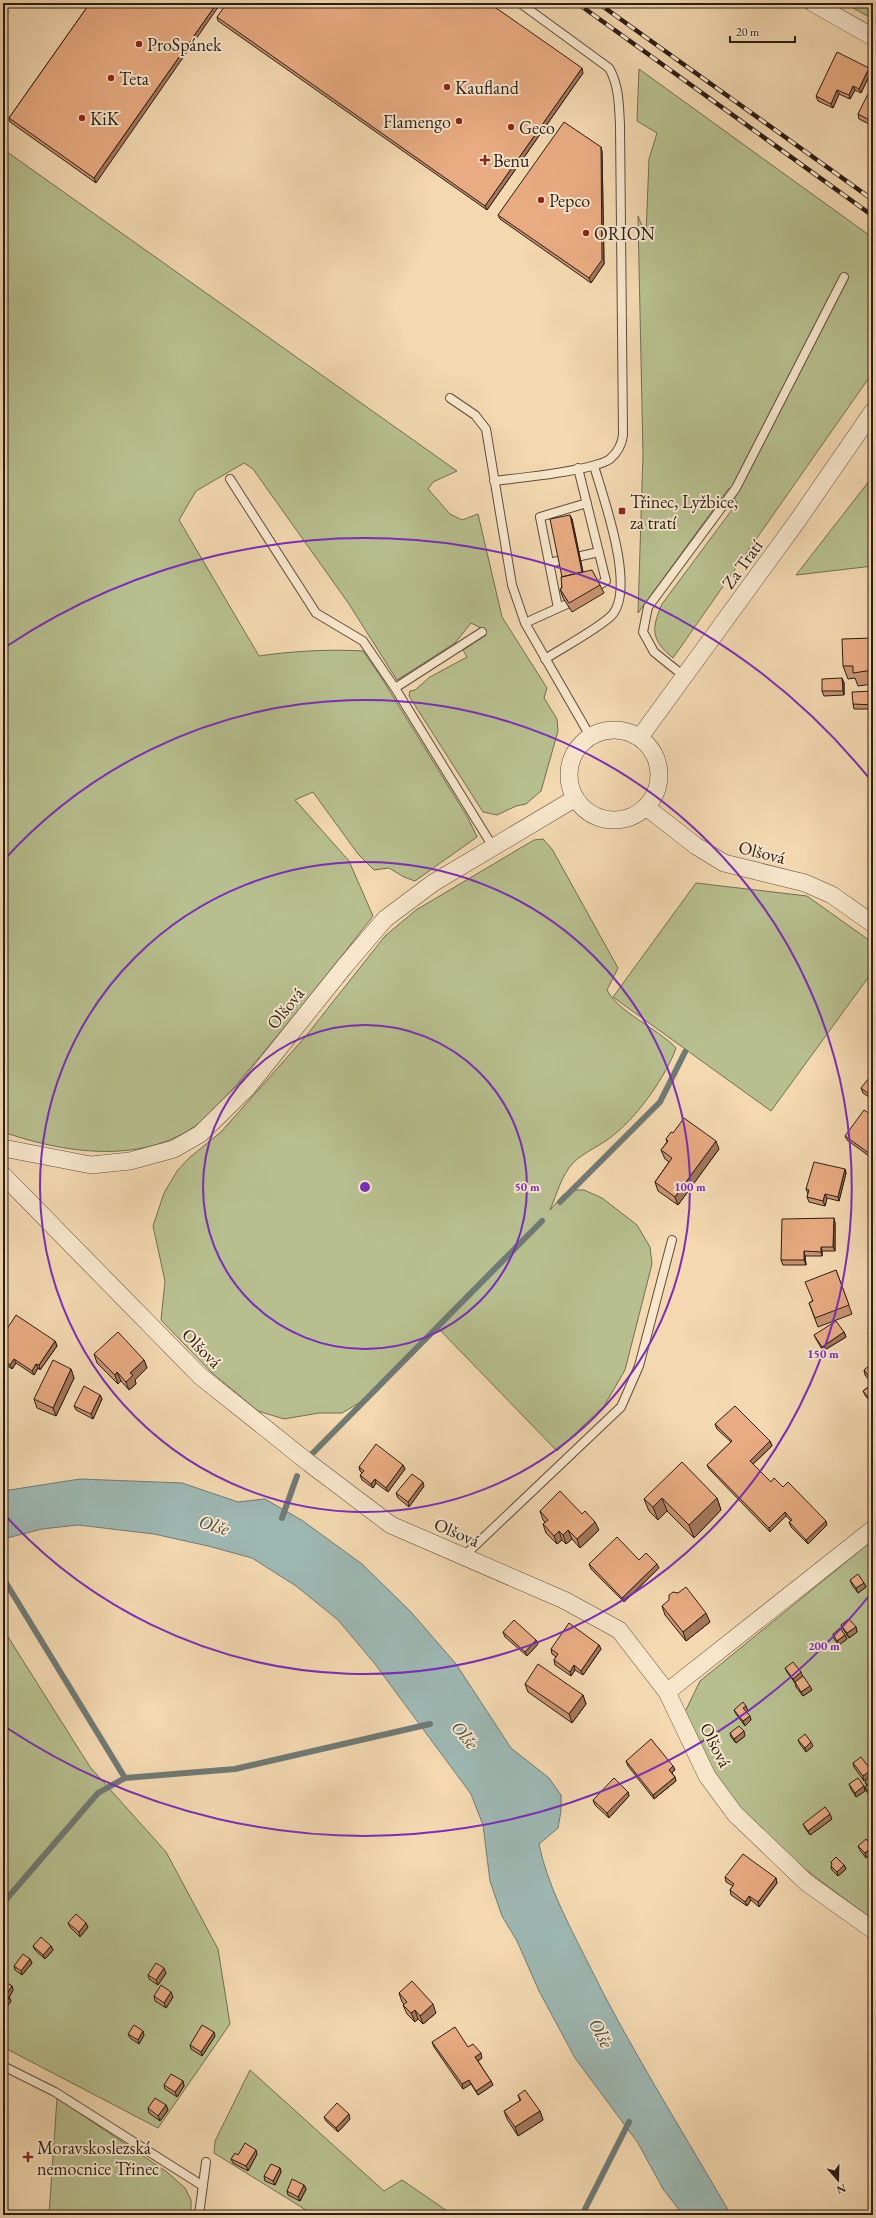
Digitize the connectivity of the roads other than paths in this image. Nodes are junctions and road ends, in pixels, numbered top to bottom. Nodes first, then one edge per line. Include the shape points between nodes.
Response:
1 (520, 3) edge
2 (812, 3) edge
3 (873, 36) edge
4 (844, 277) dead end
5 (450, 398) dead end
6 (873, 411) edge
7 (594, 466) junction
8 (578, 468) junction
9 (230, 478) dead end
10 (494, 481) junction
11 (587, 503) junction
12 (599, 552) junction
13 (549, 563) junction
14 (598, 585) edge
15 (567, 604) edge
16 (558, 608) junction
17 (525, 623) junction
18 (482, 632) dead end
19 (546, 659) junction
20 (685, 677) junction
21 (395, 688) junction
22 (590, 736) junction
23 (640, 737) junction
24 (574, 798) junction
25 (646, 807) junction
26 (493, 847) junction
27 (873, 924) edge
28 (3, 1148) edge
29 (3, 1175) edge
30 (672, 1240) dead end
31 (873, 1529) edge
32 (464, 1556) junction
33 (667, 1692) junction
34 (873, 1930) edge
35 (3, 2066) edge
36 (206, 2162) dead end
37 (203, 2186) junction
38 (199, 2215) edge

1 - 7 lane via 609,68 618,95 624,435 622,443 611,458
2 - 3 street
4 - 20 lane via 736,488 648,608 643,632 654,652
5 - 10 lane via 475,415 486,429
6 - 20 street, Za Tratí
7 - 8 lane
7 - 19 lane via 618,552 621,582 619,598 610,617
8 - 10 lane
8 - 11 lane
9 - 21 lane via 316,613 363,640
10 - 17 lane via 512,585
11 - 12 lane
11 - 13 lane via 540,517
12 - 13 lane
12 - 14 lane via 606,581
13 - 16 lane
15 - 16 lane
16 - 17 lane
17 - 19 lane
18 - 21 lane
19 - 22 lane
20 - 23 street, Za Tratí
21 - 26 lane
22 - 23 street via 606,730 624,730
22 - 24 street via 579,745 568,771 569,785
23 - 25 street via 653,752 659,770 657,790
24 - 25 street via 585,811 600,819 617,820 633,816
24 - 26 street, Olšová
25 - 27 street, Olšová via 696,846 724,863 805,883 832,895
26 - 28 street, Olšová via 433,883 385,919 247,1088 200,1134 174,1149 130,1161 91,1165
29 - 32 street, Olšová via 200,1376 391,1525
30 - 32 lane via 639,1366 621,1407
31 - 33 street
32 - 33 street, Olšová via 564,1600 619,1630
33 - 34 street, Olšová via 707,1776 735,1814 807,1883
35 - 37 lane via 55,2092
36 - 37 lane
37 - 38 lane

